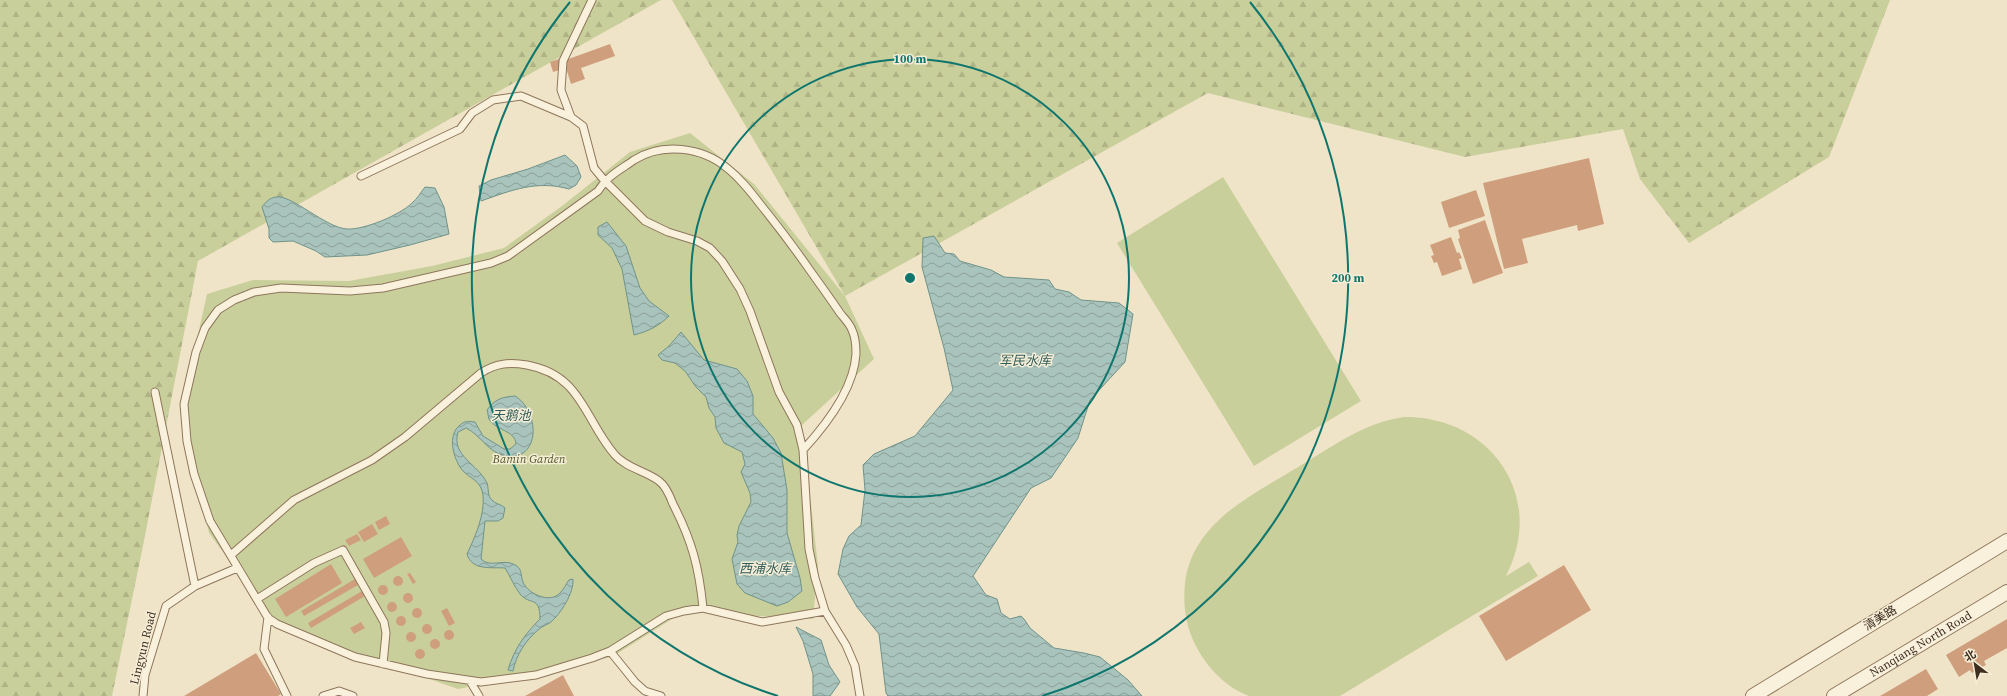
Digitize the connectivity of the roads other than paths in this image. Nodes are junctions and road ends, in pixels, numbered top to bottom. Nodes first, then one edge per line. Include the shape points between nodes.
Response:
1 (592, 0) edge
2 (571, 117) junction
3 (361, 176) dead end
4 (604, 180) junction
5 (155, 392) dead end
6 (803, 450) junction
7 (2007, 541) edge
8 (231, 555) junction
9 (237, 568) junction
10 (196, 586) junction
11 (2007, 592) edge
12 (256, 599) junction
13 (703, 608) junction
14 (825, 611) junction
15 (268, 617) junction
16 (610, 650) junction
17 (383, 664) junction
18 (470, 681) junction
19 (143, 696) edge
20 (287, 696) edge
21 (323, 696) edge
22 (353, 696) edge
23 (479, 696) edge
24 (661, 696) edge
25 (860, 696) edge
26 (1753, 696) edge
27 (1834, 696) edge

1 - 2 lane via 563,62 561,90
2 - 3 lane via 521,96 493,100 472,113 460,129
2 - 4 lane via 583,126 594,168
4 - 6 lane via 645,221 668,232 697,241 710,248 722,260 750,311 773,377 797,425
4 - 6 lane via 651,151 681,149 698,153 727,167 780,228 853,331 856,354 852,373 840,399 824,427
4 - 8 lane via 598,191 508,256 491,263 383,288 281,288 254,292 218,310 205,328 196,352 184,404 187,441 194,474 210,521
5 - 10 lane
6 - 14 lane via 809,549
7 - 26 street, 清美路
8 - 9 lane
8 - 13 lane via 294,500 372,460 405,437 481,373 493,365 516,364 546,370 564,380 615,455 623,462 660,481 665,487 695,552
9 - 10 lane
9 - 12 lane
10 - 19 lane, Lingyun Road via 166,606 145,675
11 - 27 street, Nanqiang North Road
12 - 15 lane
12 - 17 lane via 314,563 343,550 384,622 386,633
13 - 14 lane via 762,622
13 - 16 lane via 666,616
14 - 25 lane via 837,628 855,666
15 - 17 lane via 276,624 338,650
15 - 20 lane via 264,649
16 - 18 lane via 564,668 536,675 507,680
16 - 24 lane via 635,682 645,691
17 - 18 lane
18 - 23 lane
21 - 22 lane via 339,691

